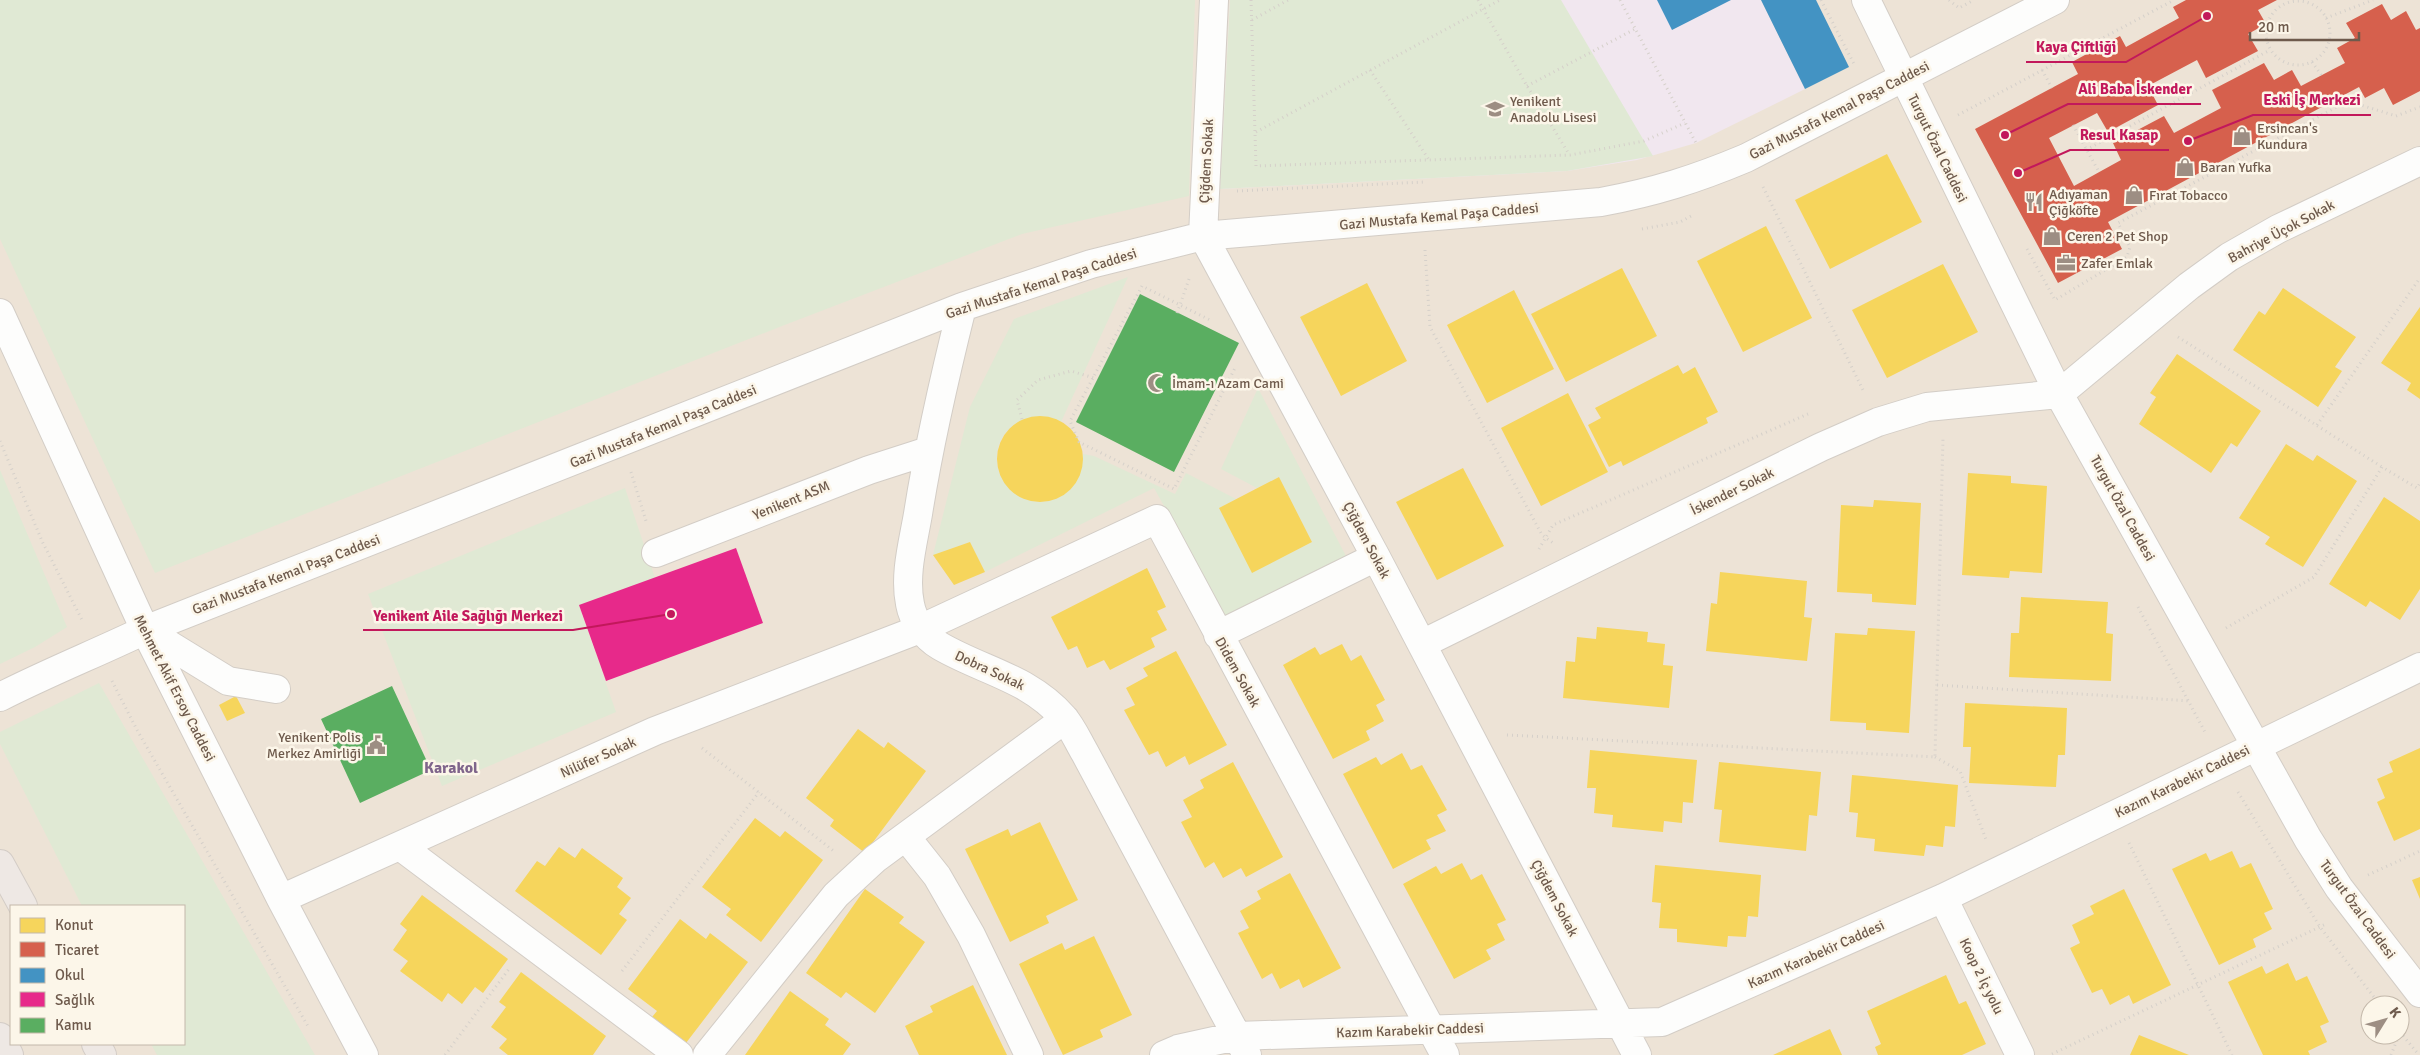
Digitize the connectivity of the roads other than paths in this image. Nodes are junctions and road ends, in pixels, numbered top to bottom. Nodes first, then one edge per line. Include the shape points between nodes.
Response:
1 (1214, 0) edge
2 (1866, 0) edge
3 (2055, 0) edge
4 (1903, 78) junction
5 (2420, 161) edge
6 (1203, 236) junction
7 (962, 307) junction
8 (0, 314) edge
9 (2059, 394) junction
10 (928, 451) junction
11 (656, 554) road end
12 (1376, 557) junction
13 (920, 629) junction
14 (145, 630) junction
15 (1218, 635) junction
16 (1422, 644) junction
17 (2420, 667) edge
18 (276, 689) dead end
19 (0, 698) edge
20 (1065, 719) junction
21 (2257, 744) junction
22 (906, 837) junction
23 (400, 846) junction
24 (0, 864) edge
25 (1943, 898) junction
26 (281, 899) junction
27 (21, 905) edge
28 (2420, 993) edge
29 (1620, 1024) junction
30 (1432, 1030) junction
31 (0, 1038) edge
32 (1242, 1045) edge
33 (9, 1055) edge
34 (364, 1055) edge
35 (679, 1055) edge
36 (707, 1055) edge
37 (1029, 1055) edge
38 (1164, 1055) edge
39 (1445, 1055) edge
40 (1637, 1055) edge
41 (2020, 1055) edge

1 - 6 street, Çiğdem Sokak
2 - 4 street, Turgut Özal Caddesi
3 - 4 street, Gazi Mustafa Kemal Paşa Caddesi
4 - 6 street, Gazi Mustafa Kemal Paşa Caddesi via 1746,158 1648,194
4 - 9 street, Turgut Özal Caddesi
5 - 9 street, Bahriye Üçok Sokak via 2237,252 2189,286
6 - 7 street, Gazi Mustafa Kemal Paşa Caddesi via 1091,264
6 - 12 street, Çiğdem Sokak
7 - 10 street, Dobra Sokak
7 - 14 street, Gazi Mustafa Kemal Paşa Caddesi
8 - 14 street, Mehmet Akif Ersoy Caddesi
9 - 16 street, İskender Sokak via 1926,407 1878,422
9 - 21 street, Turgut Özal Caddesi
10 - 11 street, Yenikent ASM via 869,470
10 - 13 street, Dobra Sokak via 908,572 910,605
12 - 15 street
12 - 16 street, Çiğdem Sokak
13 - 15 street, Didem Sokak via 1157,519
13 - 20 street, Dobra Sokak via 959,656 1043,697
13 - 23 street, Nilüfer Sokak via 671,725
14 - 18 street via 228,681
14 - 19 street, Gazi Mustafa Kemal Paşa Caddesi via 48,672
14 - 26 street, Mehmet Akif Ersoy Caddesi
15 - 30 street, Didem Sokak
16 - 29 street, Çiğdem Sokak
17 - 21 street, Kazım Karabekir Caddesi
20 - 22 street
20 - 32 street, Dobra Sokak
21 - 25 street, Kazım Karabekir Caddesi
21 - 28 street, Turgut Özal Caddesi via 2308,839 2339,888
22 - 36 street via 836,895
22 - 37 street via 937,876 971,935
23 - 26 street, Nilüfer Sokak
23 - 35 street
24 - 27 highway
25 - 29 street, Kazım Karabekir Caddesi via 1662,1022
25 - 41 street, Koop 2 İç yolu
26 - 34 street, Mehmet Akif Ersoy Caddesi
29 - 30 street, Kazım Karabekir Caddesi
29 - 40 street, Çiğdem Sokak
30 - 32 street, Kazım Karabekir Caddesi
30 - 39 street, Didem Sokak
31 - 33 highway
32 - 38 street, Kazım Karabekir Caddesi via 1178,1049

